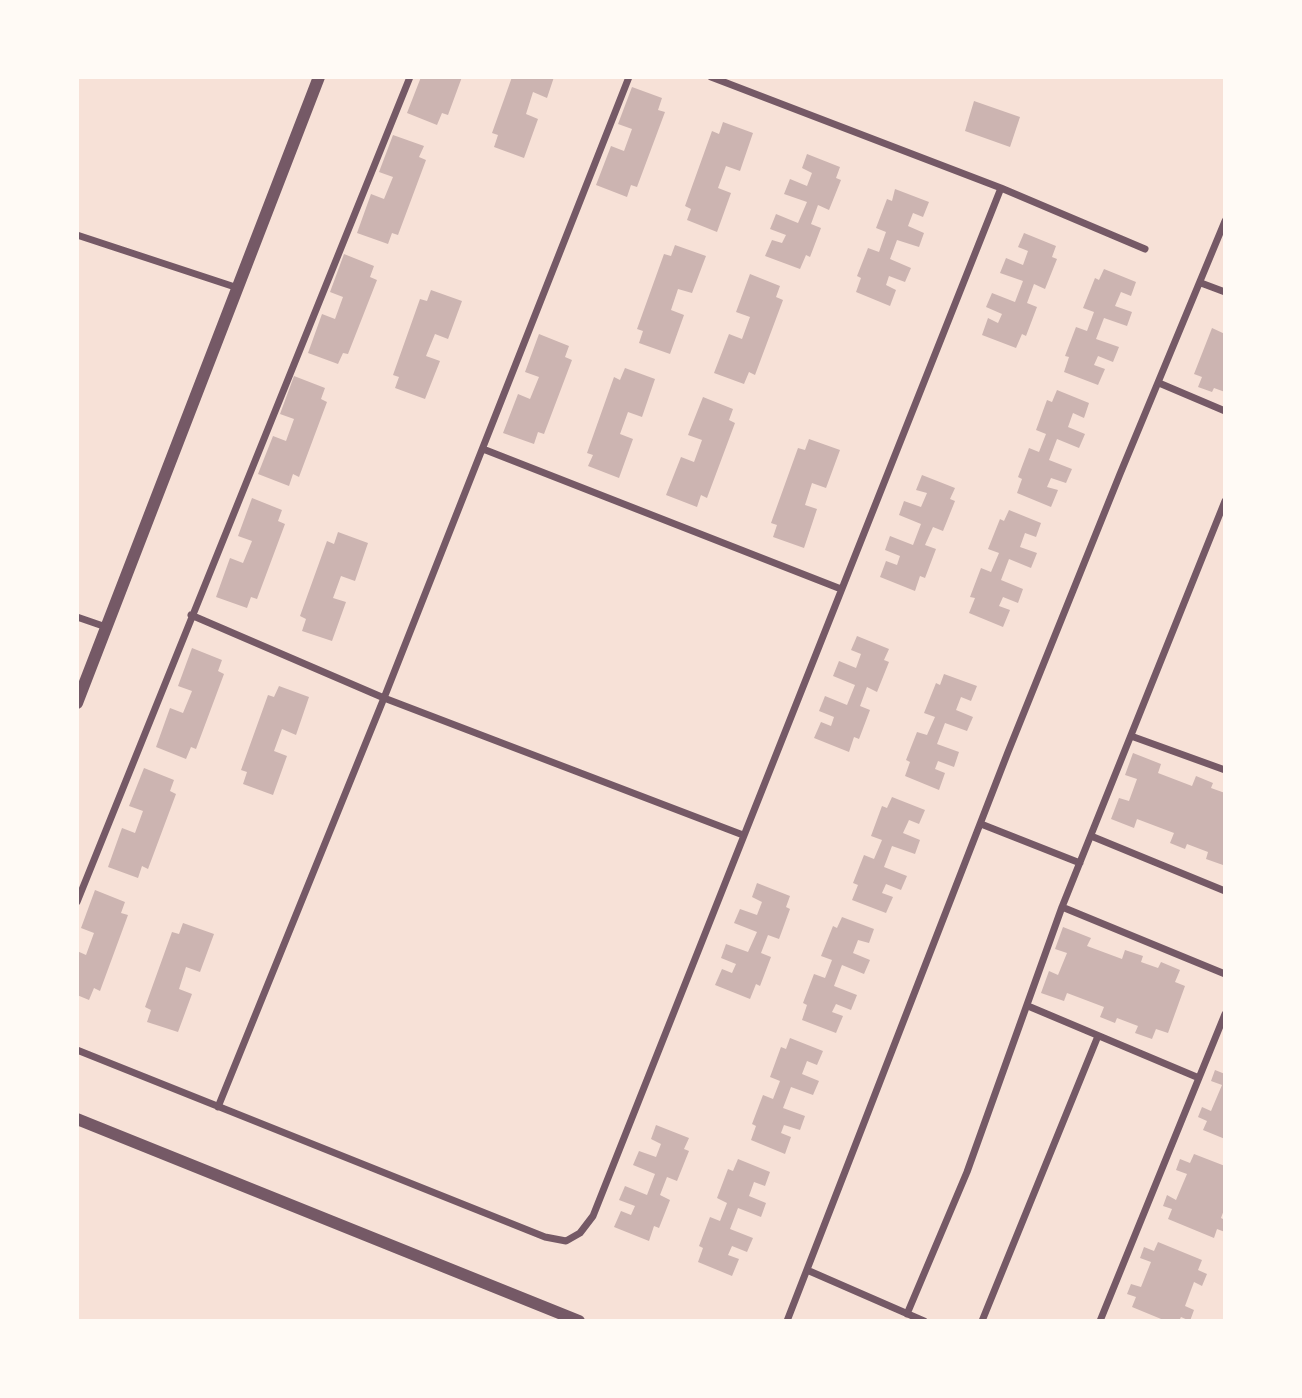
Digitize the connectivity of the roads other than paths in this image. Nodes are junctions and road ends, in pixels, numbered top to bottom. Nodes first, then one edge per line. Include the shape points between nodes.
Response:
1 (320, 77) edge
2 (410, 77) edge
3 (629, 77) edge
4 (711, 77) edge
5 (1001, 188) junction
6 (1225, 221) edge
7 (77, 235) edge
8 (1145, 249) dead end
9 (1201, 283) junction
10 (239, 289) junction
11 (1225, 292) edge
12 (1159, 383) junction
13 (1225, 411) edge
14 (483, 449) junction
15 (1225, 501) edge
16 (841, 589) junction
17 (191, 615) junction
18 (77, 617) edge
19 (106, 627) junction
20 (384, 698) junction
21 (77, 703) edge
22 (1131, 736) junction
23 (1225, 770) edge
24 (981, 824) junction
25 (743, 835) junction
26 (1091, 836) junction
27 (1080, 863) junction
28 (1225, 891) edge
29 (77, 902) edge
30 (1062, 906) junction
31 (1225, 974) edge
32 (1028, 1006) junction
33 (1225, 1014) edge
34 (1098, 1035) junction
35 (77, 1050) edge
36 (1199, 1078) junction
37 (218, 1107) junction
38 (77, 1119) edge
39 (807, 1270) junction
40 (907, 1314) junction
41 (579, 1321) edge
42 (787, 1321) edge
43 (924, 1321) edge
44 (982, 1321) edge
45 (1100, 1321) edge

1 - 10 street
2 - 17 street
3 - 14 street
4 - 5 street
5 - 8 street
5 - 16 street
6 - 9 street
7 - 10 street
9 - 11 street
9 - 12 street
10 - 19 street
12 - 13 street
12 - 24 street
14 - 16 street
14 - 20 street
15 - 22 street
16 - 25 street
17 - 20 street
17 - 29 street
18 - 19 street
19 - 21 street
20 - 25 street
20 - 37 street
22 - 23 street
22 - 26 street
24 - 27 street
24 - 39 street
25 - 37 street via 593,1216 580,1233 566,1241 544,1237
26 - 27 street
26 - 28 street
27 - 30 street
30 - 31 street
30 - 32 street
32 - 34 street
32 - 40 street via 967,1172
33 - 36 street
34 - 36 street
34 - 44 street
35 - 37 street
36 - 45 street
38 - 41 street
39 - 40 street
39 - 42 street
40 - 43 street

